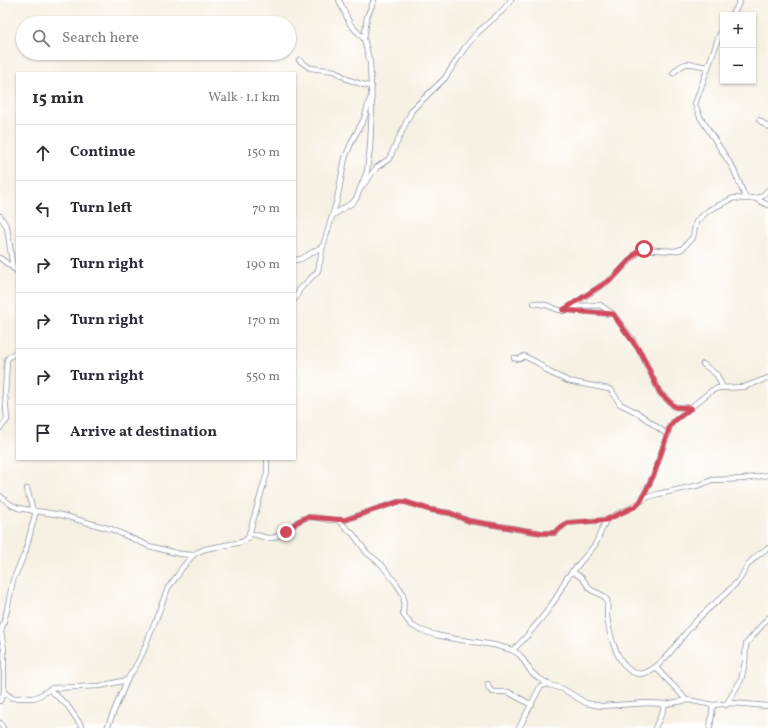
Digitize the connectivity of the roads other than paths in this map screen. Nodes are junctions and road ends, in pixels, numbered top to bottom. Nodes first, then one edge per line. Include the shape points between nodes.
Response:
1 (339, 0) edge
2 (374, 0) edge
3 (511, 0) edge
4 (740, 0) edge
5 (734, 12) edge
6 (720, 33) edge
7 (364, 38) junction
8 (299, 60) dead end
9 (707, 67) junction
10 (673, 73) dead end
11 (372, 87) junction
12 (372, 93) junction
13 (760, 120) dead end
14 (768, 127) edge
15 (360, 189) junction
16 (768, 190) edge
17 (754, 198) junction
18 (746, 200) junction
19 (768, 205) edge
20 (333, 215) junction
21 (0, 216) edge
22 (323, 246) junction
23 (0, 258) edge
24 (296, 260) edge
25 (15, 270) edge
26 (296, 297) edge
27 (534, 303) dead end
28 (565, 310) junction
29 (613, 314) junction
30 (16, 353) edge
31 (514, 358) dead end
32 (703, 364) dead end
33 (768, 378) edge
34 (723, 388) junction
35 (691, 408) junction
36 (0, 428) edge
37 (668, 434) junction
38 (267, 460) edge
39 (768, 475) edge
40 (27, 489) dead end
41 (0, 496) edge
42 (641, 501) junction
43 (35, 511) junction
44 (338, 520) junction
45 (606, 520) junction
46 (249, 533) junction
47 (768, 548) edge
48 (193, 554) junction
49 (572, 571) junction
50 (768, 618) edge
51 (514, 650) junction
52 (656, 667) junction
53 (127, 680) junction
54 (488, 684) dead end
55 (548, 684) junction
56 (50, 690) junction
57 (4, 692) junction
58 (686, 700) junction
59 (0, 701) edge
60 (665, 704) junction
61 (532, 705) junction
62 (713, 705) junction
63 (726, 705) junction
64 (768, 706) edge
65 (0, 723) edge
66 (3, 728) edge
67 (83, 728) edge
68 (107, 728) edge
69 (519, 728) edge
70 (655, 728) edge
71 (710, 728) edge

1 - 7 street via 350,24
2 - 7 street via 367,17
3 - 15 street via 499,15 476,34 445,78 412,110 389,159 377,167
4 - 5 street
6 - 9 street
7 - 11 street
8 - 11 street via 310,68 335,71 347,79
9 - 10 street via 685,64
9 - 18 street via 695,104 700,117 733,168
11 - 12 street
12 - 15 street via 370,148 367,171
12 - 20 street via 364,119 345,158
13 - 14 street
15 - 20 street via 352,203
16 - 17 street via 761,197
17 - 18 street
17 - 19 street
18 - 28 street via 734,198 705,213 696,222 692,237 682,249 641,249 613,278
20 - 22 street
21 - 25 street via 7,227
22 - 24 street
22 - 26 street via 318,271 300,289
23 - 25 street
27 - 28 street
28 - 29 street
28 - 29 street via 600,305
29 - 35 street via 641,353 660,393 675,407
30 - 36 street via 7,360 7,420
31 - 37 street via 524,356 568,381 608,389 620,404 638,412
32 - 34 street via 717,375
33 - 34 street via 744,387
34 - 35 street via 712,391
35 - 37 street via 674,421
37 - 42 street
38 - 46 street via 267,473
39 - 42 street via 712,480
40 - 43 street
41 - 43 street via 18,508
42 - 45 street
43 - 48 street via 96,525 169,552
43 - 57 street via 25,553 13,580 2,628
44 - 45 street via 350,519 398,502 450,513 469,521 542,533 554,533 567,523
44 - 46 street via 305,518 273,538
44 - 51 street via 354,534 367,553 381,564 396,583 404,599 403,614 411,625 436,635
45 - 49 street via 595,545
46 - 48 street via 248,538 242,542 205,549
47 - 52 street via 760,552 738,581 695,621
48 - 53 street via 168,588 138,664
49 - 51 street via 556,598
49 - 52 street via 582,578 591,590 607,600 611,635 623,665 638,673 645,673
50 - 63 street via 746,644 740,680
51 - 55 street via 532,673
52 - 58 street
53 - 56 street via 100,686
53 - 68 street
54 - 61 street via 493,692 508,692
55 - 60 street via 595,705
55 - 61 street via 540,687
56 - 57 street via 39,696 26,698 12,698
56 - 67 street via 67,705
57 - 59 street
58 - 60 street
58 - 62 street
60 - 70 street
61 - 69 street
62 - 63 street
62 - 71 street
63 - 64 street via 733,703
65 - 66 street

